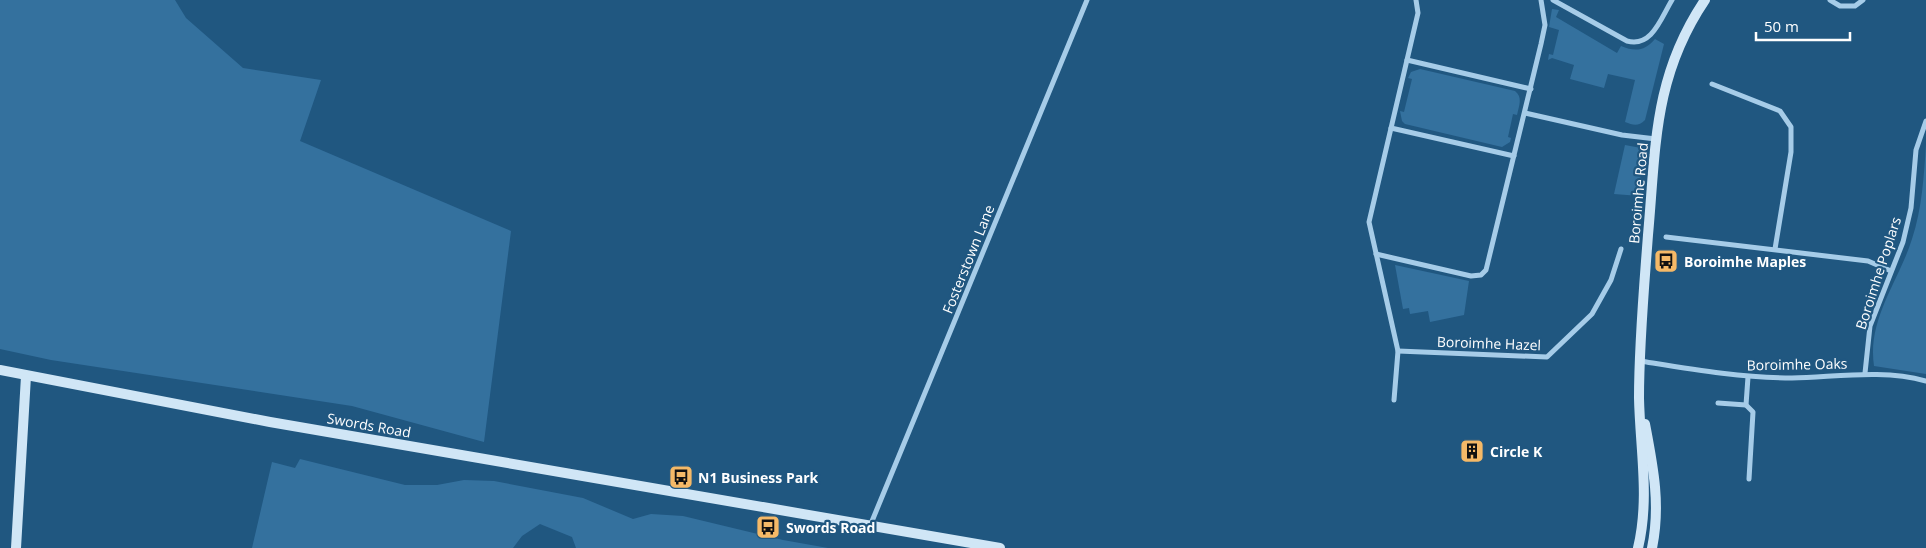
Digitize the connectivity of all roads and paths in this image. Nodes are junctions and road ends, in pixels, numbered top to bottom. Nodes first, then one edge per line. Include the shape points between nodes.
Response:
1 (1087, 0) edge
2 (1416, 0) edge
3 (1541, 0) edge
4 (1553, 0) edge
5 (1672, 0) edge
6 (1705, 0) edge
7 (1830, 0) edge
8 (1863, 0) edge
9 (1407, 60) junction
10 (1712, 84) dead end
11 (1531, 89) junction
12 (1525, 113) junction
13 (1926, 121) edge
14 (1391, 128) junction
15 (1656, 139) junction
16 (1514, 156) junction
17 (1666, 237) dead end
18 (1621, 249) dead end
19 (1775, 250) junction
20 (1376, 254) junction
21 (1891, 271) junction
22 (1398, 351) junction
23 (1639, 360) junction
24 (0, 370) edge
25 (1865, 373) junction
26 (26, 376) junction
27 (1748, 377) junction
28 (1926, 381) edge
29 (1639, 398) junction
30 (1394, 400) dead end
31 (1718, 403) dead end
32 (1746, 405) junction
33 (1749, 478) dead end
34 (870, 527) junction
35 (16, 548) edge
36 (1000, 548) edge
37 (1638, 548) edge
38 (1652, 548) edge

1 - 34 street, Fosterstown Lane
2 - 9 street via 1418,13
3 - 11 street via 1544,24
4 - 5 street via 1636,44 1652,34
6 - 15 main road, Boroimhe Road via 1675,54 1660,108
7 - 8 street via 1840,6 1855,6
9 - 11 street
9 - 14 street
10 - 19 street via 1780,111 1791,127 1791,152
11 - 12 street
12 - 15 street
12 - 16 street
13 - 21 street, Boroimhe Poplars via 1916,150 1911,208 1903,242
14 - 16 street
14 - 20 street via 1369,222
15 - 23 main road, Boroimhe Road
16 - 20 street via 1490,257 1481,275 1471,276
17 - 19 street
18 - 22 street, Boroimhe Hazel via 1611,280 1592,314 1547,356
19 - 21 street via 1868,261
20 - 22 street
21 - 25 street, Boroimhe Poplars via 1870,326
22 - 30 street
23 - 27 street, Boroimhe Oaks
23 - 29 main road, Boroimhe Road
24 - 26 main road, Swords Road
25 - 27 street, Boroimhe Oaks via 1793,378
25 - 28 street, Boroimhe Oaks via 1910,376
26 - 34 main road, Swords Road
26 - 35 main road
27 - 32 street
29 - 37 main road, Boroimhe Road via 1645,497
29 - 38 main road, Boroimhe Road via 1656,488
31 - 32 street
32 - 33 street via 1752,412
34 - 36 main road, Swords Road

